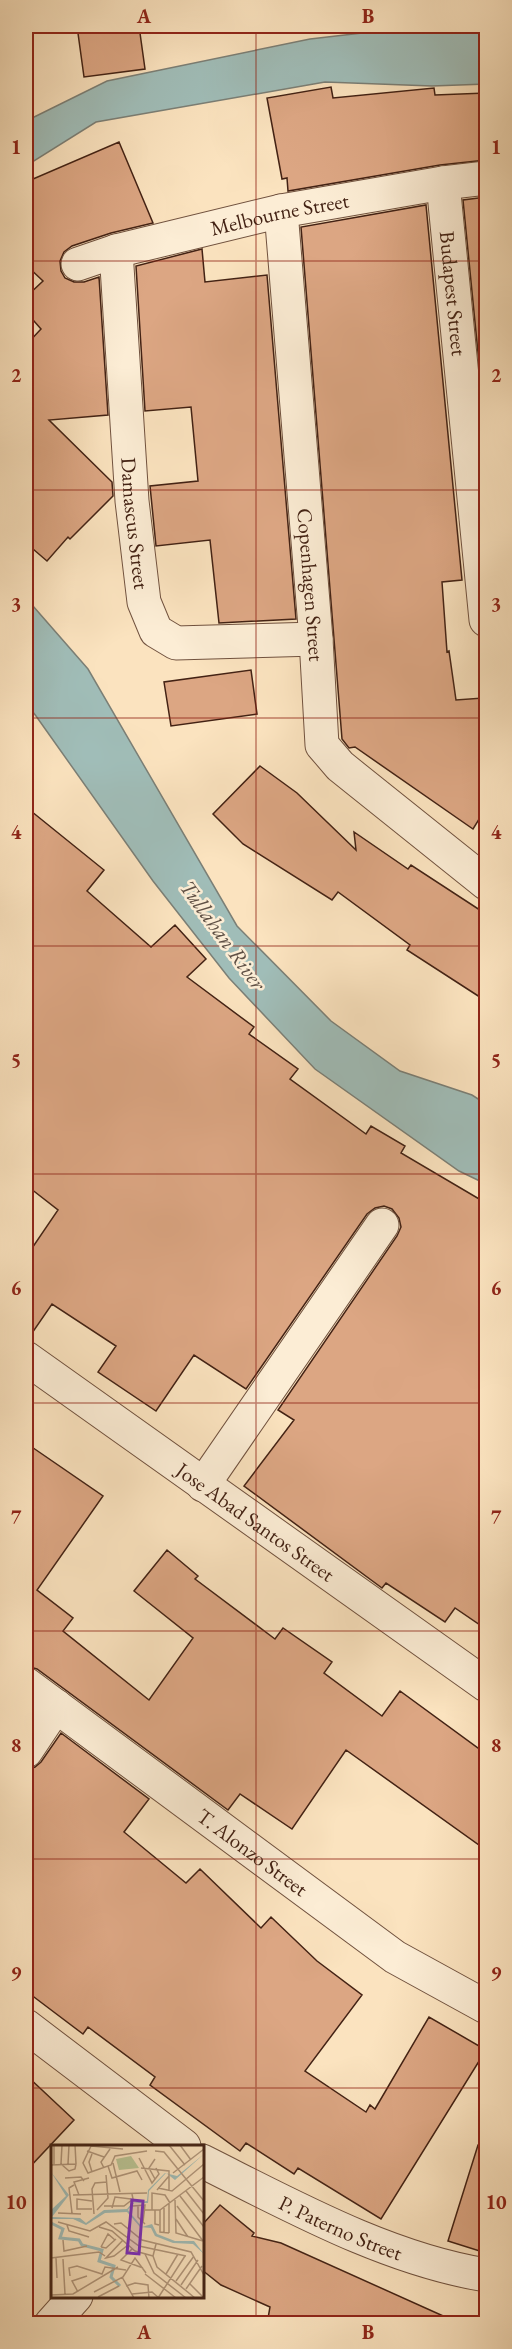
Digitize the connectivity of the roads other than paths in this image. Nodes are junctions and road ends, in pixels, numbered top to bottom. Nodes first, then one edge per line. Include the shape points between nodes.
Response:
1 (486, 178) edge
2 (443, 183) junction
3 (281, 211) junction
4 (116, 251) junction
5 (78, 264) dead end
6 (486, 620) edge
7 (316, 639) junction
8 (484, 874) edge
9 (382, 1225) dead end
10 (26, 1358) edge
11 (203, 1485) junction
12 (26, 1684) edge
13 (486, 1685) edge
14 (56, 1706) junction
15 (26, 1751) edge
16 (486, 2007) edge
17 (26, 2026) edge
18 (183, 2145) edge
19 (204, 2162) edge
20 (486, 2275) edge
21 (74, 2298) edge
22 (51, 2324) edge

1 - 2 street, Melbourne Street
2 - 3 street, Melbourne Street
2 - 6 street, Budapest Street
3 - 4 street, Melbourne Street
3 - 7 street, Copenhagen Street
4 - 5 street, Melbourne Street
4 - 7 street, Damascus Street via 132,501 144,602 156,631 176,643
7 - 8 street, Copenhagen Street via 322,745 339,766
9 - 11 street
10 - 11 street, Jose Abad Santos Street
11 - 13 street, Jose Abad Santos Street
12 - 14 street, T. Alonzo Street
14 - 15 street
14 - 16 street, T. Alonzo Street via 395,1957
17 - 18 street
19 - 20 street, P. Paterno Street via 349,2234 462,2271
21 - 22 street

